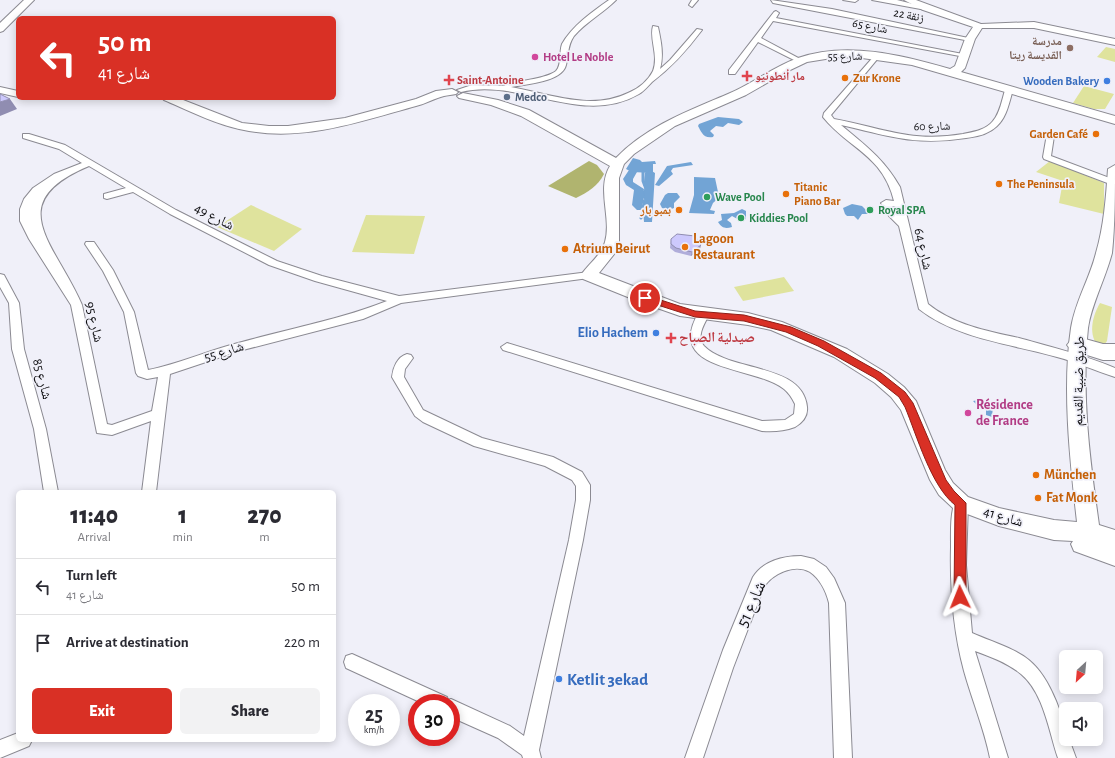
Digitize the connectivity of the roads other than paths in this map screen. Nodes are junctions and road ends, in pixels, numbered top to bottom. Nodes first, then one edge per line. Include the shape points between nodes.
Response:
1 (28, 0) edge
2 (613, 0) edge
3 (846, 0) edge
4 (856, 0) edge
5 (876, 0) edge
6 (910, 0) edge
7 (773, 2) dead end
8 (926, 8) junction
9 (655, 28) dead end
10 (0, 29) edge
11 (981, 29) junction
12 (700, 30) dead end
13 (895, 33) junction
14 (758, 39) junction
15 (1115, 42) edge
16 (965, 55) junction
17 (877, 56) junction
18 (800, 61) junction
19 (960, 68) junction
20 (732, 72) dead end
21 (950, 73) junction
22 (968, 78) junction
23 (650, 81) junction
24 (504, 87) junction
25 (0, 90) edge
26 (1009, 90) junction
27 (460, 93) junction
28 (16, 94) edge
29 (173, 100) edge
30 (1093, 112) junction
31 (1115, 115) edge
32 (1115, 120) edge
33 (831, 121) junction
34 (26, 136) dead end
35 (1050, 136) dead end
36 (90, 163) junction
37 (617, 164) junction
38 (1114, 176) edge
39 (135, 189) junction
40 (107, 196) dead end
41 (90, 244) dead end
42 (589, 275) junction
43 (0, 277) edge
44 (399, 300) junction
45 (703, 315) junction
46 (507, 347) dead end
47 (1077, 352) junction
48 (407, 358) dead end
49 (1115, 359) edge
50 (166, 371) junction
51 (158, 414) junction
52 (51, 490) edge
53 (149, 490) edge
54 (961, 503) junction
55 (1103, 544) edge
56 (965, 638) junction
57 (352, 662) dead end
58 (421, 694) edge
59 (460, 712) edge
60 (18, 742) edge
61 (0, 749) edge
62 (531, 754) edge
63 (694, 758) edge
64 (843, 758) edge
65 (999, 758) edge
66 (1067, 758) edge

1 - 10 street
2 - 24 street via 596,12 568,40 562,68 556,74
3 - 4 street
5 - 8 street
6 - 8 street
7 - 13 street, زنقة 22 via 832,11
8 - 11 street
9 - 23 street via 660,62
11 - 13 street, زنقة 22
11 - 15 street via 1034,25
11 - 16 street
12 - 23 street via 670,65
13 - 14 street, شارع 65 via 774,16
13 - 16 street, شارع 65
14 - 18 street
14 - 20 street, شارع 65
16 - 19 street
17 - 18 street, شارع 55 via 830,55
17 - 21 street, شارع 55
17 - 33 street via 827,115
18 - 37 street, شارع 55 via 735,95 678,120 632,148
19 - 21 street
19 - 22 street
21 - 22 street, شارع 55
22 - 26 street, شارع 55
23 - 24 street via 620,101 595,105
24 - 27 street via 478,87
25 - 28 street
26 - 30 street, شارع 55
26 - 33 street, شارع 60 via 995,123 982,132 950,139 898,137
27 - 29 street via 436,96 347,122 284,129 237,125
27 - 37 street via 525,113
30 - 31 street, شارع 55
30 - 32 street, شارع 55
33 - 47 street, شارع 64 via 886,170 895,187 922,306 931,313 974,331
34 - 36 street, شارع 49 via 62,147
35 - 38 street via 1048,157
36 - 39 street, شارع 49
36 - 51 street, شارع 95 via 52,178 35,191 24,212 26,221 50,264 76,302 102,430 112,430
37 - 42 street via 613,176 614,238
38 - 47 street, طريق ضبية القديم via 1110,223 1104,253 1080,326
39 - 40 street
39 - 44 street, شارع 49 via 173,212 273,263 319,279
41 - 50 street, شارع 55 via 108,270 129,312 142,373 147,375
42 - 44 street
42 - 45 street, شارع 41 via 665,305
43 - 52 street, شارع 85 via 14,303 18,349 40,429
44 - 50 street, شارع 55 via 359,316 237,347
45 - 46 street via 695,332 695,340 700,348 719,360 787,385 796,393 801,403 801,412 796,420 787,426 762,426
45 - 54 street, شارع 41 via 744,318 788,329 821,343 878,375 902,395 939,478 950,495
47 - 49 highway
47 - 55 street, طريق ضبية القديم via 1077,413 1083,485
48 - 62 street via 399,368 398,377 419,412 479,442 548,461 577,476 583,485 583,500
50 - 51 street
51 - 53 street
54 - 55 street, شارع 41 via 999,517
54 - 56 street via 959,585
56 - 65 street via 971,669
56 - 66 street via 1029,670 1046,699
57 - 58 street
59 - 62 street via 504,732
60 - 61 street
63 - 64 street, شارع 51 via 724,667 763,575 788,563 802,563 812,565 823,574 838,603

